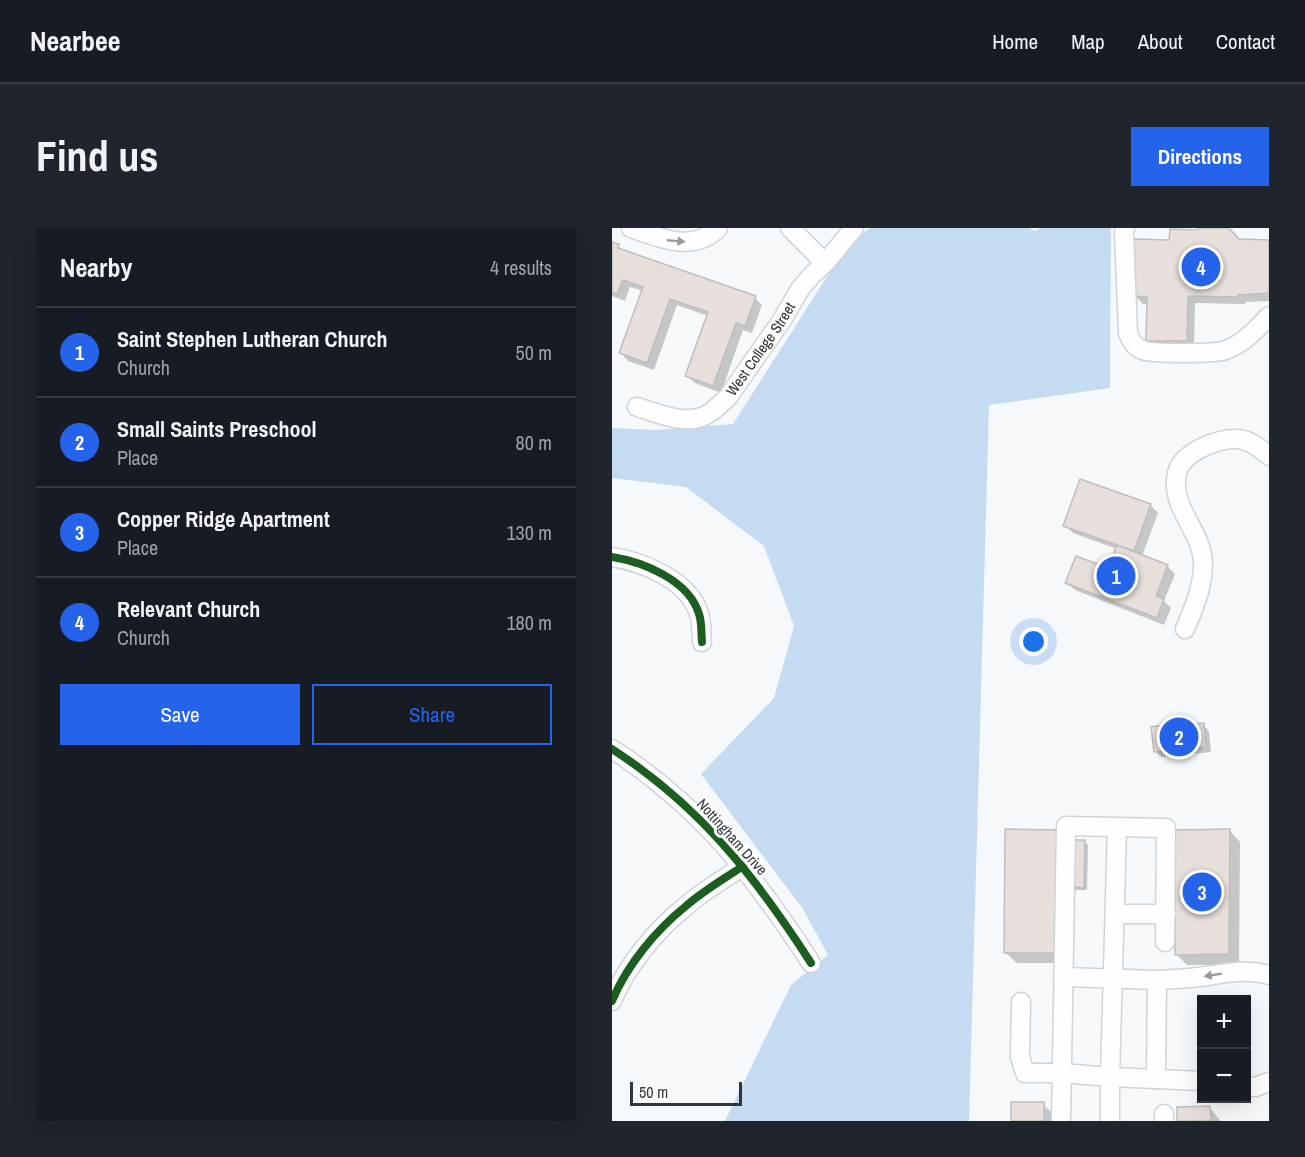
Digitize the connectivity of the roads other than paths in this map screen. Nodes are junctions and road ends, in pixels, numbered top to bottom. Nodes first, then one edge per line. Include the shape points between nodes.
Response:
1 (632, 228) edge
2 (718, 228) edge
3 (790, 228) edge
4 (854, 228) edge
5 (1125, 228) edge
6 (825, 263) junction
7 (1269, 316) edge
8 (637, 408) dead end
9 (1269, 456) edge
10 (612, 557) edge
11 (1185, 629) dead end
12 (702, 642) dead end
13 (612, 749) edge
14 (1117, 827) junction
15 (743, 866) junction
16 (1115, 914) junction
17 (1166, 914) junction
18 (1166, 942) dead end
19 (811, 963) dead end
20 (1269, 975) edge
21 (1064, 977) junction
22 (1113, 977) junction
23 (1157, 980) junction
24 (614, 992) edge
25 (1021, 1002) dead end
26 (1062, 1073) junction
27 (1110, 1077) junction
28 (1156, 1079) junction
29 (1197, 1081) edge
30 (1269, 1082) edge
31 (1251, 1087) edge
32 (1061, 1121) edge
33 (1110, 1121) edge

1 -> 2 street via 680,242 697,241
3 - 6 street
4 - 6 street, West College Street
5 - 7 street via 1128,333 1132,343 1155,353 1223,351 1245,341
6 - 8 street, West College Street via 800,289 735,387 717,407 702,417 675,418
9 - 11 street via 1252,443 1237,439 1199,449 1177,472 1176,490 1197,535 1203,563 1196,603
10 - 12 street via 639,563 677,584 699,612
13 - 15 street, Nottingham Drive via 670,790
14 - 16 street
14 - 17 street via 1166,828
14 - 21 street via 1066,826
15 - 19 street, Nottingham Drive
15 - 24 street via 672,918 647,945
16 - 17 street
16 - 22 street
17 - 18 street
20 -> 23 street via 1232,972
21 - 22 street
21 - 26 street
22 - 23 street
22 - 27 street
23 - 28 street
25 - 26 street via 1020,1057 1025,1073
26 - 27 street
26 - 32 street
27 - 28 street
27 - 33 street
28 - 29 street
30 - 31 street

